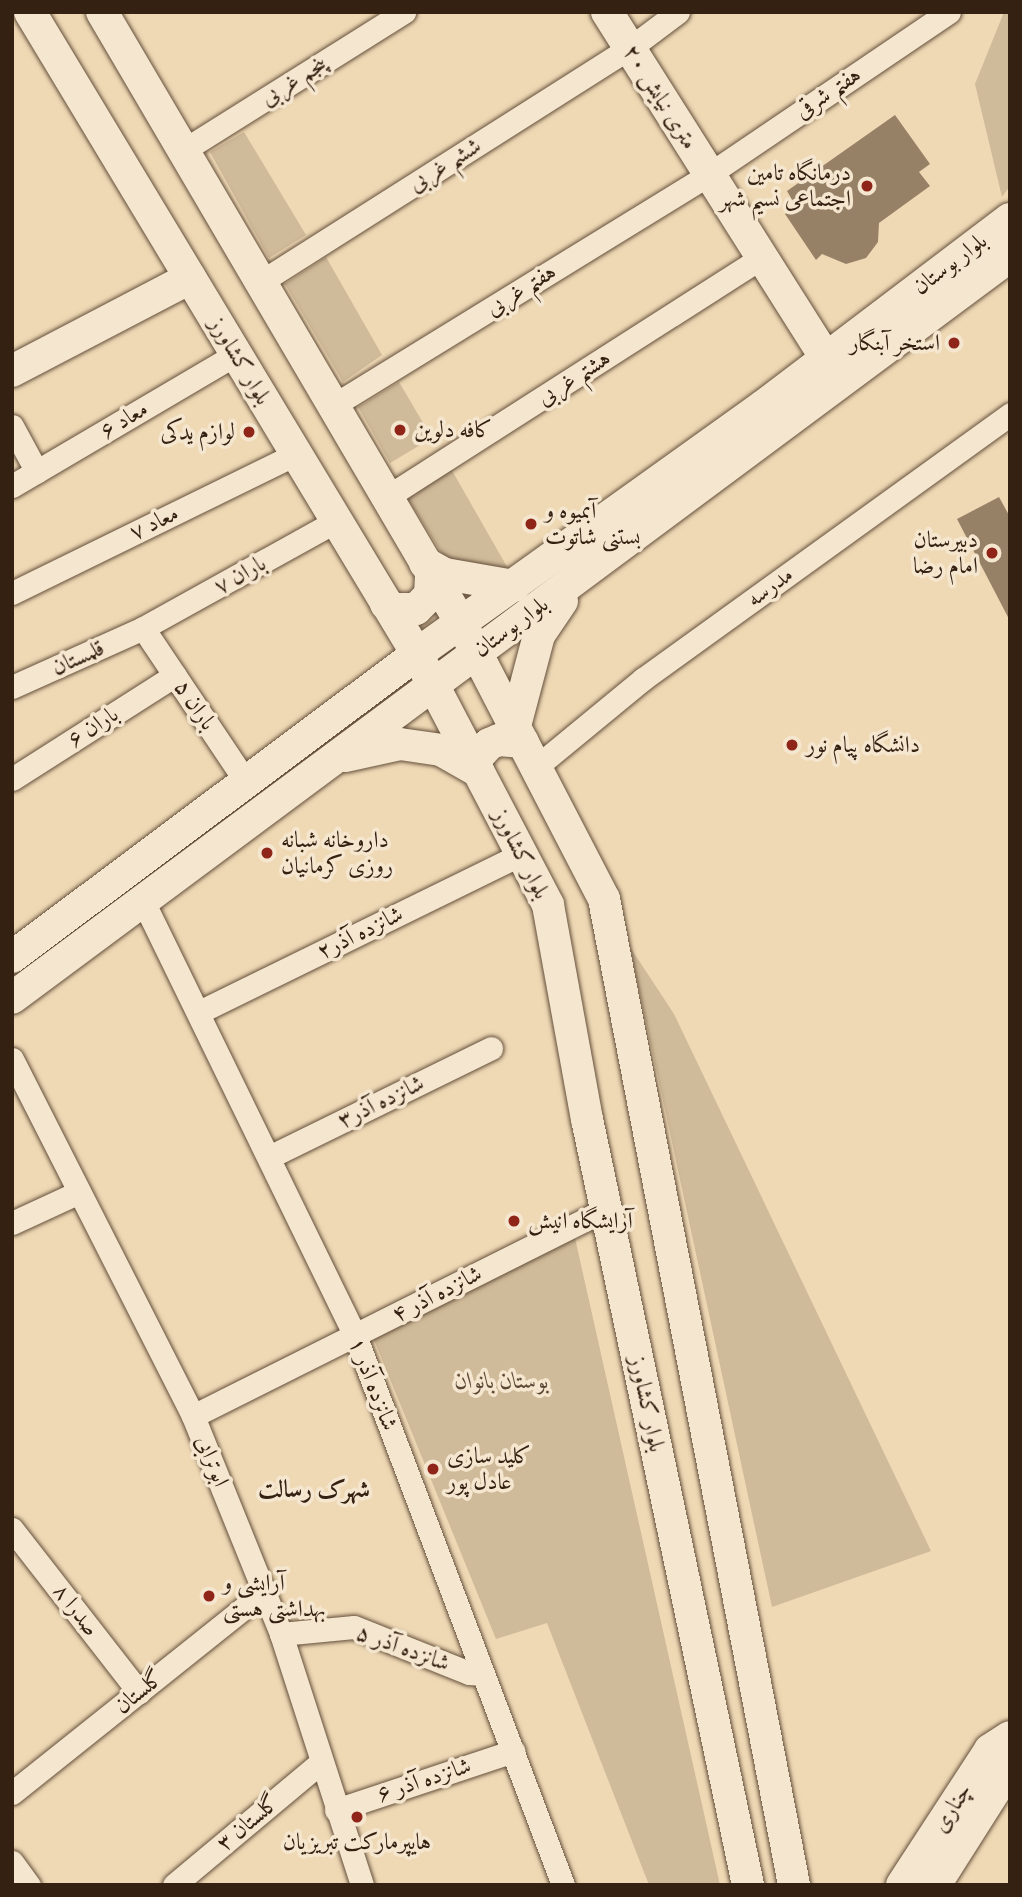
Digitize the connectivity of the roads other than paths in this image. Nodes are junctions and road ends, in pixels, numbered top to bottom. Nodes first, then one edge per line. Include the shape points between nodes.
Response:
1 (30, 12) edge
2 (404, 12) edge
3 (607, 12) edge
4 (678, 12) edge
5 (949, 12) edge
6 (105, 13) edge
7 (630, 48) junction
8 (184, 150) junction
9 (708, 175) junction
10 (1010, 219) edge
11 (1010, 256) edge
12 (760, 258) junction
13 (190, 278) junction
14 (259, 283) junction
15 (236, 354) junction
16 (825, 359) junction
17 (12, 371) edge
18 (334, 405) junction
19 (1010, 414) edge
20 (12, 426) edge
21 (296, 454) junction
22 (37, 472) junction
23 (12, 486) edge
24 (387, 497) junction
25 (337, 521) junction
26 (428, 569) junction
27 (575, 580) junction
28 (514, 586) junction
29 (12, 593) edge
30 (386, 604) junction
31 (461, 623) junction
32 (143, 628) junction
33 (477, 653) junction
34 (417, 654) junction
35 (175, 675) junction
36 (432, 684) junction
37 (12, 687) edge
38 (525, 745) junction
39 (333, 759) junction
40 (475, 766) junction
41 (12, 779) edge
42 (246, 782) junction
43 (521, 854) junction
44 (143, 901) junction
45 (37, 939) junction
46 (12, 957) edge
47 (57, 966) junction
48 (12, 998) edge
49 (198, 1012) junction
50 (491, 1048) dead end
51 (12, 1059) edge
52 (271, 1156) junction
53 (79, 1192) junction
54 (606, 1209) junction
55 (12, 1223) edge
56 (355, 1335) junction
57 (193, 1416) junction
58 (12, 1529) edge
59 (265, 1591) junction
60 (281, 1634) junction
61 (482, 1674) junction
62 (139, 1692) junction
63 (1010, 1737) edge
64 (513, 1751) junction
65 (321, 1762) junction
66 (1010, 1767) edge
67 (12, 1793) edge
68 (336, 1810) junction
69 (12, 1863) edge
70 (795, 1877) edge
71 (29, 1885) edge
72 (174, 1885) edge
73 (362, 1885) edge
74 (563, 1885) edge
75 (748, 1885) edge
76 (902, 1885) edge
77 (935, 1885) edge

1 - 13 street, بلوار کشاورز
2 - 8 street, پنجم غربی
3 - 7 street, ۲۰ متری نیایش
4 - 7 street, ششم غربی
5 - 9 street, هفتم شرقی
6 - 8 street
7 - 9 street, ۲۰ متری نیایش
7 - 14 street, ششم غربی
8 - 14 street
9 - 12 street, ۲۰ متری نیایش
9 - 18 street, هفتم غربی
10 - 16 street, بلوار بوستان
11 - 27 street, بلوار بوستان
12 - 16 street, ۲۰ متری نیایش
12 - 24 street, هشتم غربی
13 - 15 street, بلوار کشاورز
13 - 17 street
14 - 18 street
15 - 21 street, بلوار کشاورز
15 - 22 street, معاد ۶
16 - 28 street, بلوار بوستان
18 - 24 street
19 - 38 street, مدرسه via 643,678
20 - 22 street
21 - 25 street, بلوار کشاورز
21 - 29 street, معاد ۷
22 - 23 street, معاد ۶
24 - 26 street
25 - 30 street, بلوار کشاورز
25 - 32 street, باران ۷
26 - 28 street
26 - 30 street via 430,595 416,609
26 - 31 street
27 - 33 street, بلوار بوستان
27 - 38 street via 539,635
28 - 31 street, بلوار بوستان
30 - 34 street, بلوار کشاورز
31 - 33 street
31 - 34 street, بلوار بوستان
32 - 35 street, باران ۵
32 - 37 street, قلمستان
33 - 36 street, بلوار بوستان
33 - 38 street
34 - 36 street, بلوار کشاورز
34 - 42 street, بلوار بوستان
35 - 41 street, باران ۶
35 - 42 street, باران ۵
36 - 39 street, بلوار بوستان
36 - 40 street, بلوار کشاورز
38 - 40 street via 499,740 489,744
38 - 70 street via 604,899
39 - 40 street via 400,744 441,750
39 - 44 street, بلوار بوستان
40 - 43 street, بلوار کشاورز
42 - 45 street, بلوار بوستان
43 - 49 street, شانزده آذر۲
43 - 54 street, بلوار کشاورز via 548,905
44 - 47 street, بلوار بوستان
44 - 49 street, شانزده آذر ۱
45 - 46 street, بلوار بوستان
45 - 47 street
47 - 48 street, بلوار بوستان
49 - 52 street, شانزده آذر ۱
50 - 52 street, شانزده آذر۳
51 - 53 street, ابوترابی
52 - 56 street, شانزده آذر ۱
53 - 55 street
53 - 57 street, ابوترابی
54 - 56 street, شانزده آذر ۴
54 - 75 street, بلوار کشاورز
56 - 57 street, شانزده آذر ۴
56 - 61 street, شانزده آذر ۱
57 - 59 street, ابوترابی
58 - 62 street, صدرا ۸
59 - 60 street, ابوترابی
59 - 62 street, گلستان
60 - 61 street, شانزده آذر ۵ via 354,1627
60 - 65 street, ابوترابی
61 - 64 street, شانزده آذر ۱
62 - 67 street, گلستان
63 - 76 street, چناری via 990,1750
64 - 68 street, شانزده آذر ۶
64 - 74 street, شانزده آذر ۱
65 - 68 street, ابوترابی
65 - 72 street, گلستان ۳
66 - 77 street, چناری
68 - 73 street, ابوترابی
69 - 71 street

